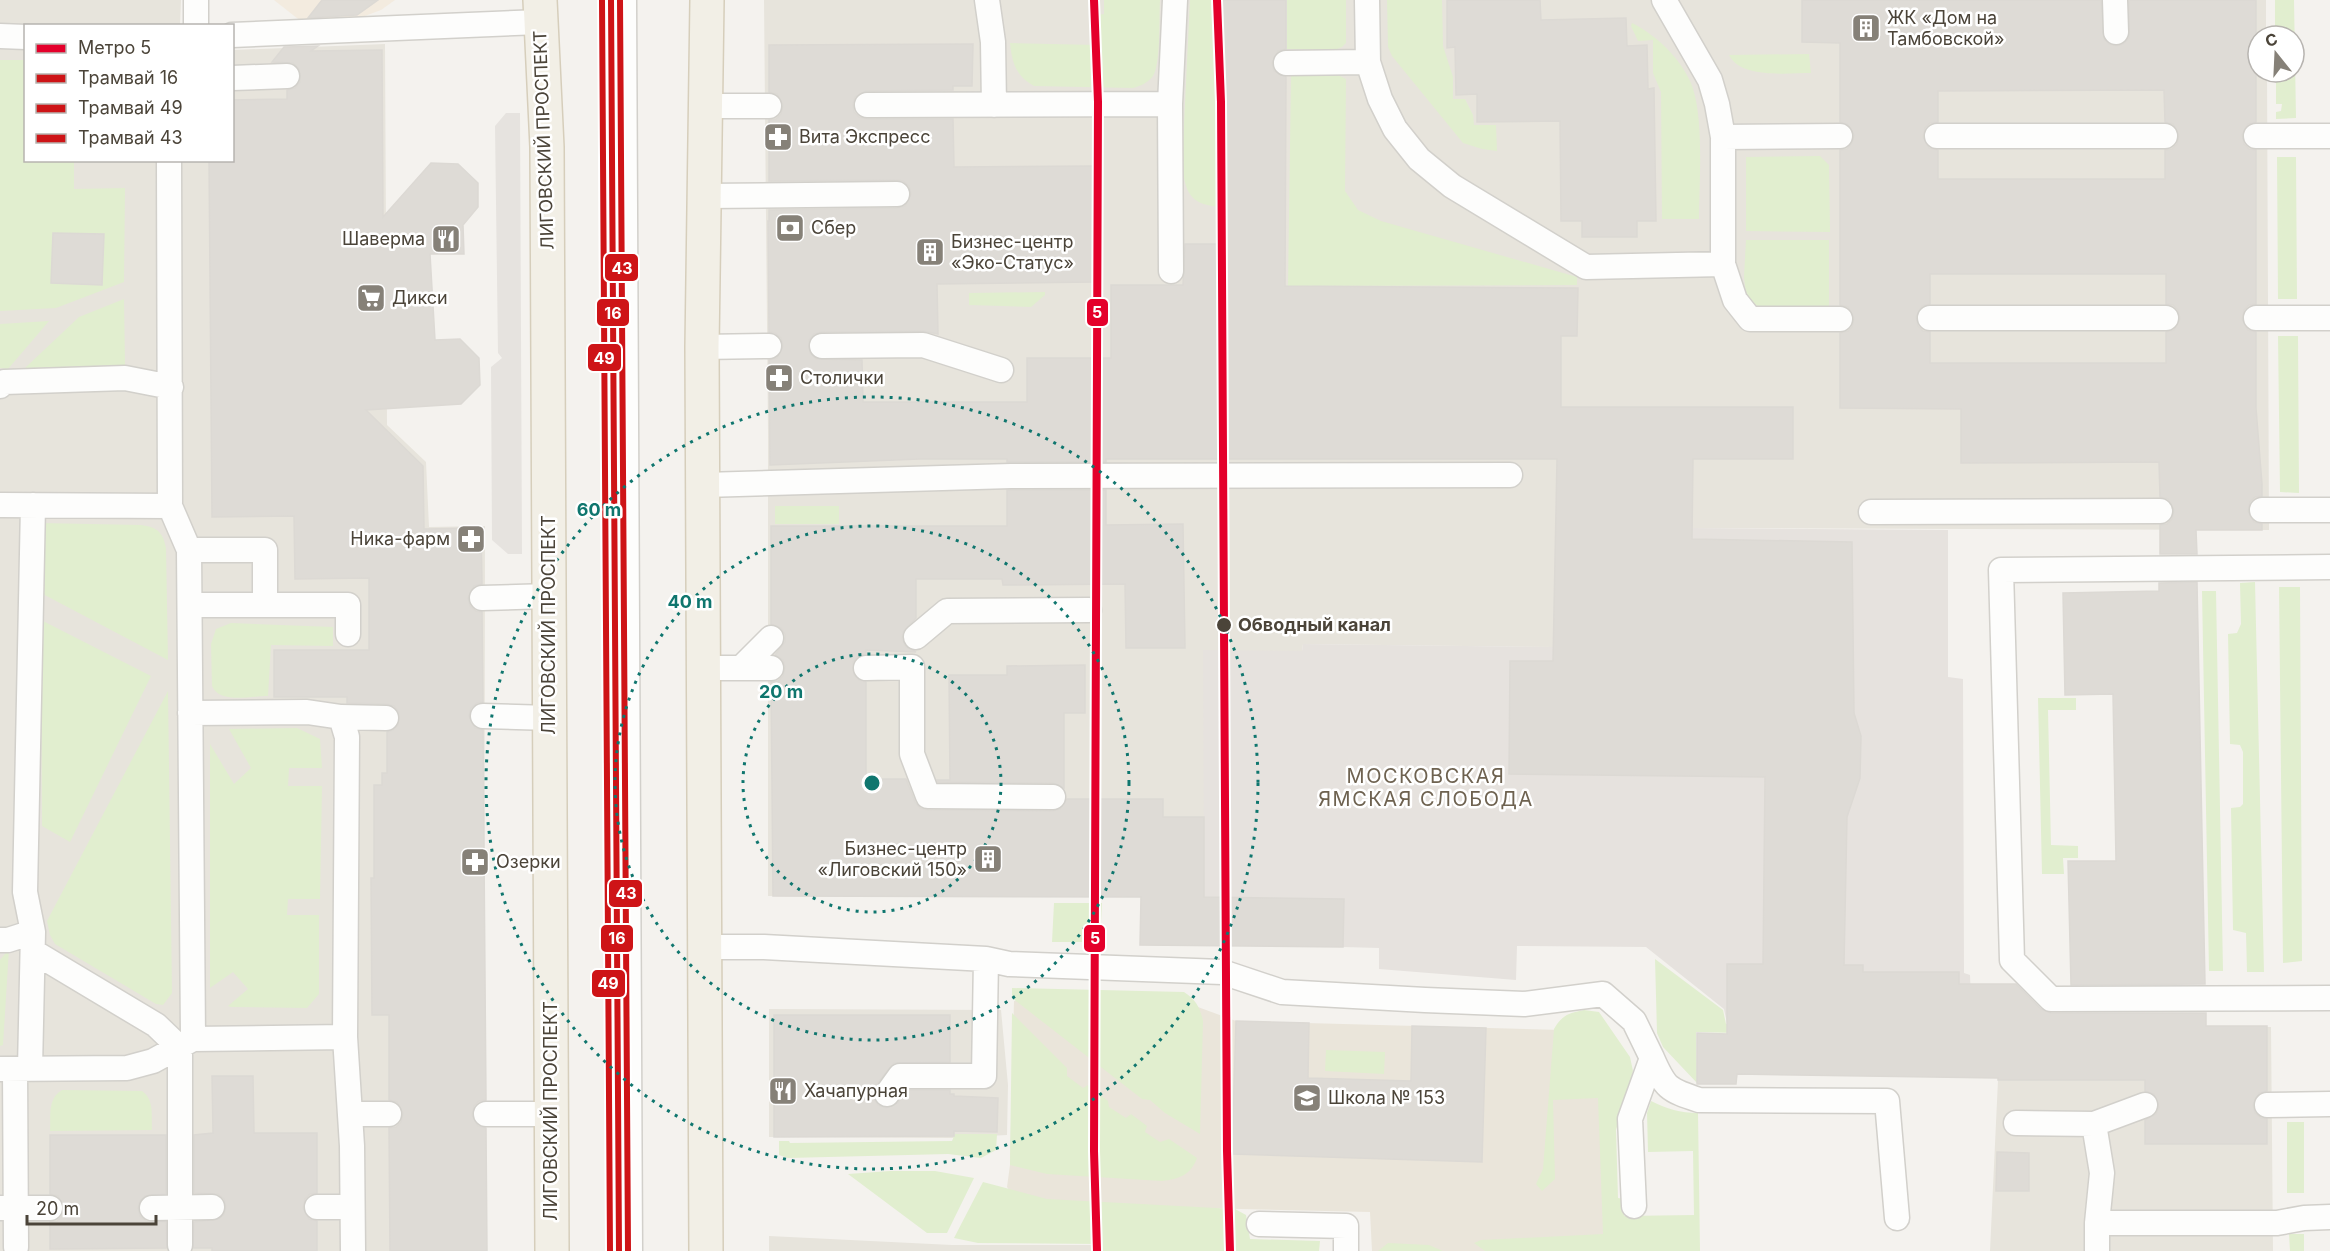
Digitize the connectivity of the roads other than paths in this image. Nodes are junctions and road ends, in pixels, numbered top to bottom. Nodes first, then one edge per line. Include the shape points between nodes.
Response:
1 (196, 0) edge
2 (624, 0) edge
3 (707, 0) edge
4 (987, 0) edge
5 (1174, 0) edge
6 (1367, 0) edge
7 (1664, 0) edge
8 (2115, 0) edge
9 (540, 11) edge
10 (196, 24) edge
11 (2116, 32) dead end
12 (234, 35) edge
13 (0, 36) edge
14 (24, 37) edge
15 (1368, 62) junction
16 (1286, 63) dead end
17 (287, 76) dead end
18 (234, 78) edge
19 (1170, 104) junction
20 (867, 105) dead end
21 (994, 105) junction
22 (706, 106) junction
23 (769, 106) dead end
24 (1840, 136) dead end
25 (1938, 136) dead end
26 (2165, 136) dead end
27 (2256, 136) dead end
28 (2330, 136) edge
29 (1723, 137) junction
30 (168, 162) edge
31 (897, 194) dead end
32 (705, 196) junction
33 (1723, 264) junction
34 (1171, 271) dead end
35 (1930, 318) dead end
36 (2166, 318) dead end
37 (2256, 318) dead end
38 (2330, 318) edge
39 (1840, 319) dead end
40 (769, 346) dead end
41 (822, 346) dead end
42 (702, 347) junction
43 (1001, 370) dead end
44 (0, 386) edge
45 (171, 387) junction
46 (1510, 475) dead end
47 (704, 485) junction
48 (0, 505) edge
49 (33, 505) junction
50 (170, 506) junction
51 (2262, 510) dead end
52 (2330, 510) edge
53 (2160, 511) dead end
54 (1871, 512) dead end
55 (189, 550) junction
56 (2330, 567) edge
57 (549, 596) junction
58 (482, 598) dead end
59 (190, 605) junction
60 (265, 605) junction
61 (1089, 610) dead end
62 (348, 634) dead end
63 (916, 637) dead end
64 (771, 638) dead end
65 (705, 668) junction
66 (741, 668) junction
67 (771, 668) dead end
68 (866, 668) dead end
69 (190, 714) junction
70 (483, 716) dead end
71 (341, 717) junction
72 (386, 718) dead end
73 (550, 718) junction
74 (1053, 797) dead end
75 (0, 939) edge
76 (34, 942) junction
77 (705, 947) junction
78 (986, 959) junction
79 (2330, 998) edge
80 (345, 1037) junction
81 (187, 1044) junction
82 (1652, 1059) junction
83 (15, 1068) edge
84 (887, 1094) dead end
85 (2145, 1104) dead end
86 (2330, 1104) edge
87 (2267, 1105) dead end
88 (350, 1114) junction
89 (389, 1114) dead end
90 (486, 1114) dead end
91 (552, 1114) junction
92 (2016, 1123) dead end
93 (2094, 1124) junction
94 (1634, 1206) dead end
95 (212, 1207) dead end
96 (317, 1207) dead end
97 (352, 1207) junction
98 (8, 1208) edge
99 (50, 1208) dead end
100 (152, 1208) dead end
101 (180, 1208) junction
102 (2330, 1217) edge
103 (1896, 1218) dead end
104 (2097, 1222) junction
105 (1260, 1224) dead end
106 (180, 1245) dead end
107 (16, 1247) dead end
108 (353, 1251) edge
109 (552, 1251) edge
110 (630, 1251) edge
111 (706, 1251) edge
112 (1346, 1251) edge
113 (2097, 1251) edge

1 - 10 lane
2 - 110 lane
3 - 22 main road
4 - 21 lane via 993,42
5 - 19 lane
6 - 15 lane
7 - 29 lane via 1710,81
8 - 11 lane
9 - 12 lane
9 - 57 main road, ЛИГОВСКИЙ ПРОСПЕКТ via 548,147
13 - 14 lane
15 - 16 lane
15 - 33 lane via 1395,129 1419,159 1452,186 1586,267
17 - 18 lane
19 - 21 lane
19 - 34 lane
20 - 21 lane
22 - 23 lane
22 - 32 main road
24 - 29 lane
25 - 26 lane
27 - 28 lane
29 - 33 lane
30 - 45 lane
31 - 32 lane
32 - 42 main road
33 - 39 lane via 1735,300 1750,319
35 - 36 lane
37 - 38 lane
40 - 42 lane
41 - 43 lane via 923,345
42 - 47 main road
44 - 45 lane via 4,382 124,378
45 - 50 lane
46 - 47 lane via 1011,476
47 - 65 main road
48 - 49 lane
49 - 50 lane
49 - 76 lane via 25,892
50 - 55 lane
51 - 52 lane
53 - 54 lane
55 - 59 lane
55 - 60 lane via 265,550
56 - 79 lane via 2001,570 2012,960 2051,999
57 - 58 lane
57 - 73 main road, ЛИГОВСКИЙ ПРОСПЕКТ
59 - 60 lane
59 - 69 lane
60 - 62 lane via 358,602
61 - 63 lane via 947,611
64 - 66 lane
65 - 66 lane
65 - 77 main road
66 - 67 lane
68 - 74 lane via 912,666 912,754 928,796
69 - 71 lane via 307,712
69 - 81 lane
70 - 73 lane
71 - 72 lane
71 - 80 lane via 347,737
73 - 91 main road, ЛИГОВСКИЙ ПРОСПЕКТ
75 - 76 lane
76 - 81 lane
76 - 83 lane
77 - 78 lane
77 - 111 main road
78 - 82 lane via 1009,964 1222,972 1282,992 1524,1004 1603,994 1634,1021
78 - 84 lane via 984,1076 900,1076
80 - 81 lane
80 - 88 lane
81 - 83 lane via 153,1062 127,1068
81 - 101 lane
82 - 94 lane via 1630,1119
82 - 103 lane via 1662,1081 1678,1093 1699,1100 1887,1101
83 - 98 lane
85 - 93 lane
86 - 87 lane
88 - 89 lane
88 - 97 lane
90 - 91 lane
91 - 109 main road, ЛИГОВСКИЙ ПРОСПЕКТ
92 - 93 lane
93 - 104 lane via 2102,1173
95 - 101 lane
96 - 97 lane
97 - 108 lane
98 - 99 lane
98 - 107 lane
100 - 101 lane
101 - 106 lane
102 - 104 lane via 2277,1222
104 - 113 lane
105 - 112 lane via 1346,1226

